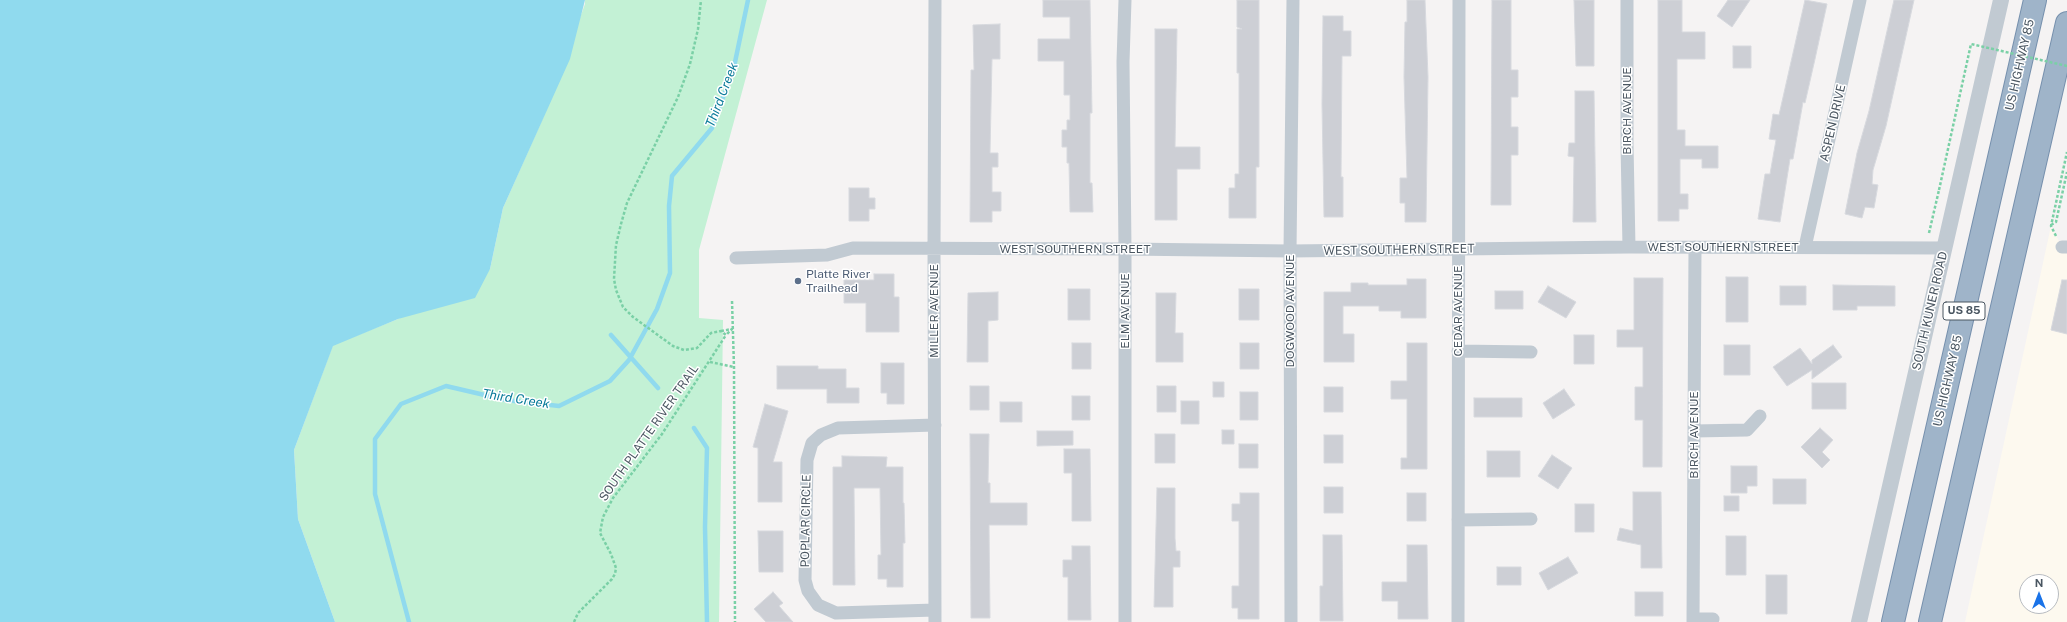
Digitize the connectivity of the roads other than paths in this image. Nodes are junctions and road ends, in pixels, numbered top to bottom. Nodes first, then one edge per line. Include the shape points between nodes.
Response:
1 (935, 0) edge
2 (1125, 0) edge
3 (1292, 0) edge
4 (1459, 0) edge
5 (1627, 0) edge
6 (1860, 0) edge
7 (2002, 0) edge
8 (2035, 0) edge
9 (2067, 23) edge
10 (1629, 247) junction
11 (1695, 247) junction
12 (1805, 247) junction
13 (1944, 248) junction
14 (934, 249) junction
15 (1125, 249) junction
16 (1457, 249) junction
17 (1290, 251) junction
18 (736, 258) dead end
19 (1458, 351) junction
20 (1531, 352) dead end
21 (1760, 416) dead end
22 (935, 425) junction
23 (1694, 431) junction
24 (1531, 519) dead end
25 (1458, 520) junction
26 (935, 616) edge
27 (1713, 619) dead end
28 (1693, 621) edge
29 (1125, 622) edge
30 (1291, 622) edge
31 (1458, 622) edge
32 (1859, 622) edge
33 (1893, 622) edge
34 (1930, 622) edge

1 - 14 street, MILLER AVENUE
2 - 15 street, ELM AVENUE
3 - 17 street, DOGWOOD AVENUE
4 - 16 street, CEDAR AVENUE
5 - 10 street, BIRCH AVENUE via 1626,144
6 - 12 street, ASPEN DRIVE
7 - 13 street, SOUTH KUNER ROAD
8 - 33 highway, US HIGHWAY 85 / US 85
9 - 34 highway, US 85
10 - 11 street, WEST SOUTHERN STREET
10 - 16 street, WEST SOUTHERN STREET
11 - 12 street, WEST SOUTHERN STREET
11 - 23 street, BIRCH AVENUE
12 - 13 street, WEST SOUTHERN STREET
13 - 32 street, SOUTH KUNER ROAD
14 - 15 street, WEST SOUTHERN STREET
14 - 18 street, WEST SOUTHERN STREET via 853,248 828,255
14 - 22 street, MILLER AVENUE
15 - 17 street, WEST SOUTHERN STREET
15 - 29 street, ELM AVENUE
16 - 17 street, WEST SOUTHERN STREET
16 - 19 street, CEDAR AVENUE
17 - 30 street, DOGWOOD AVENUE
19 - 20 street
19 - 25 street, CEDAR AVENUE
21 - 23 street via 1747,430
22 - 26 street, MILLER AVENUE
22 - 26 street, POPLAR CIRCLE via 838,428 820,435 812,442 807,460 806,580 808,592 818,605 836,613
23 - 28 street, BIRCH AVENUE
24 - 25 street
25 - 31 street, CEDAR AVENUE
27 - 28 street

